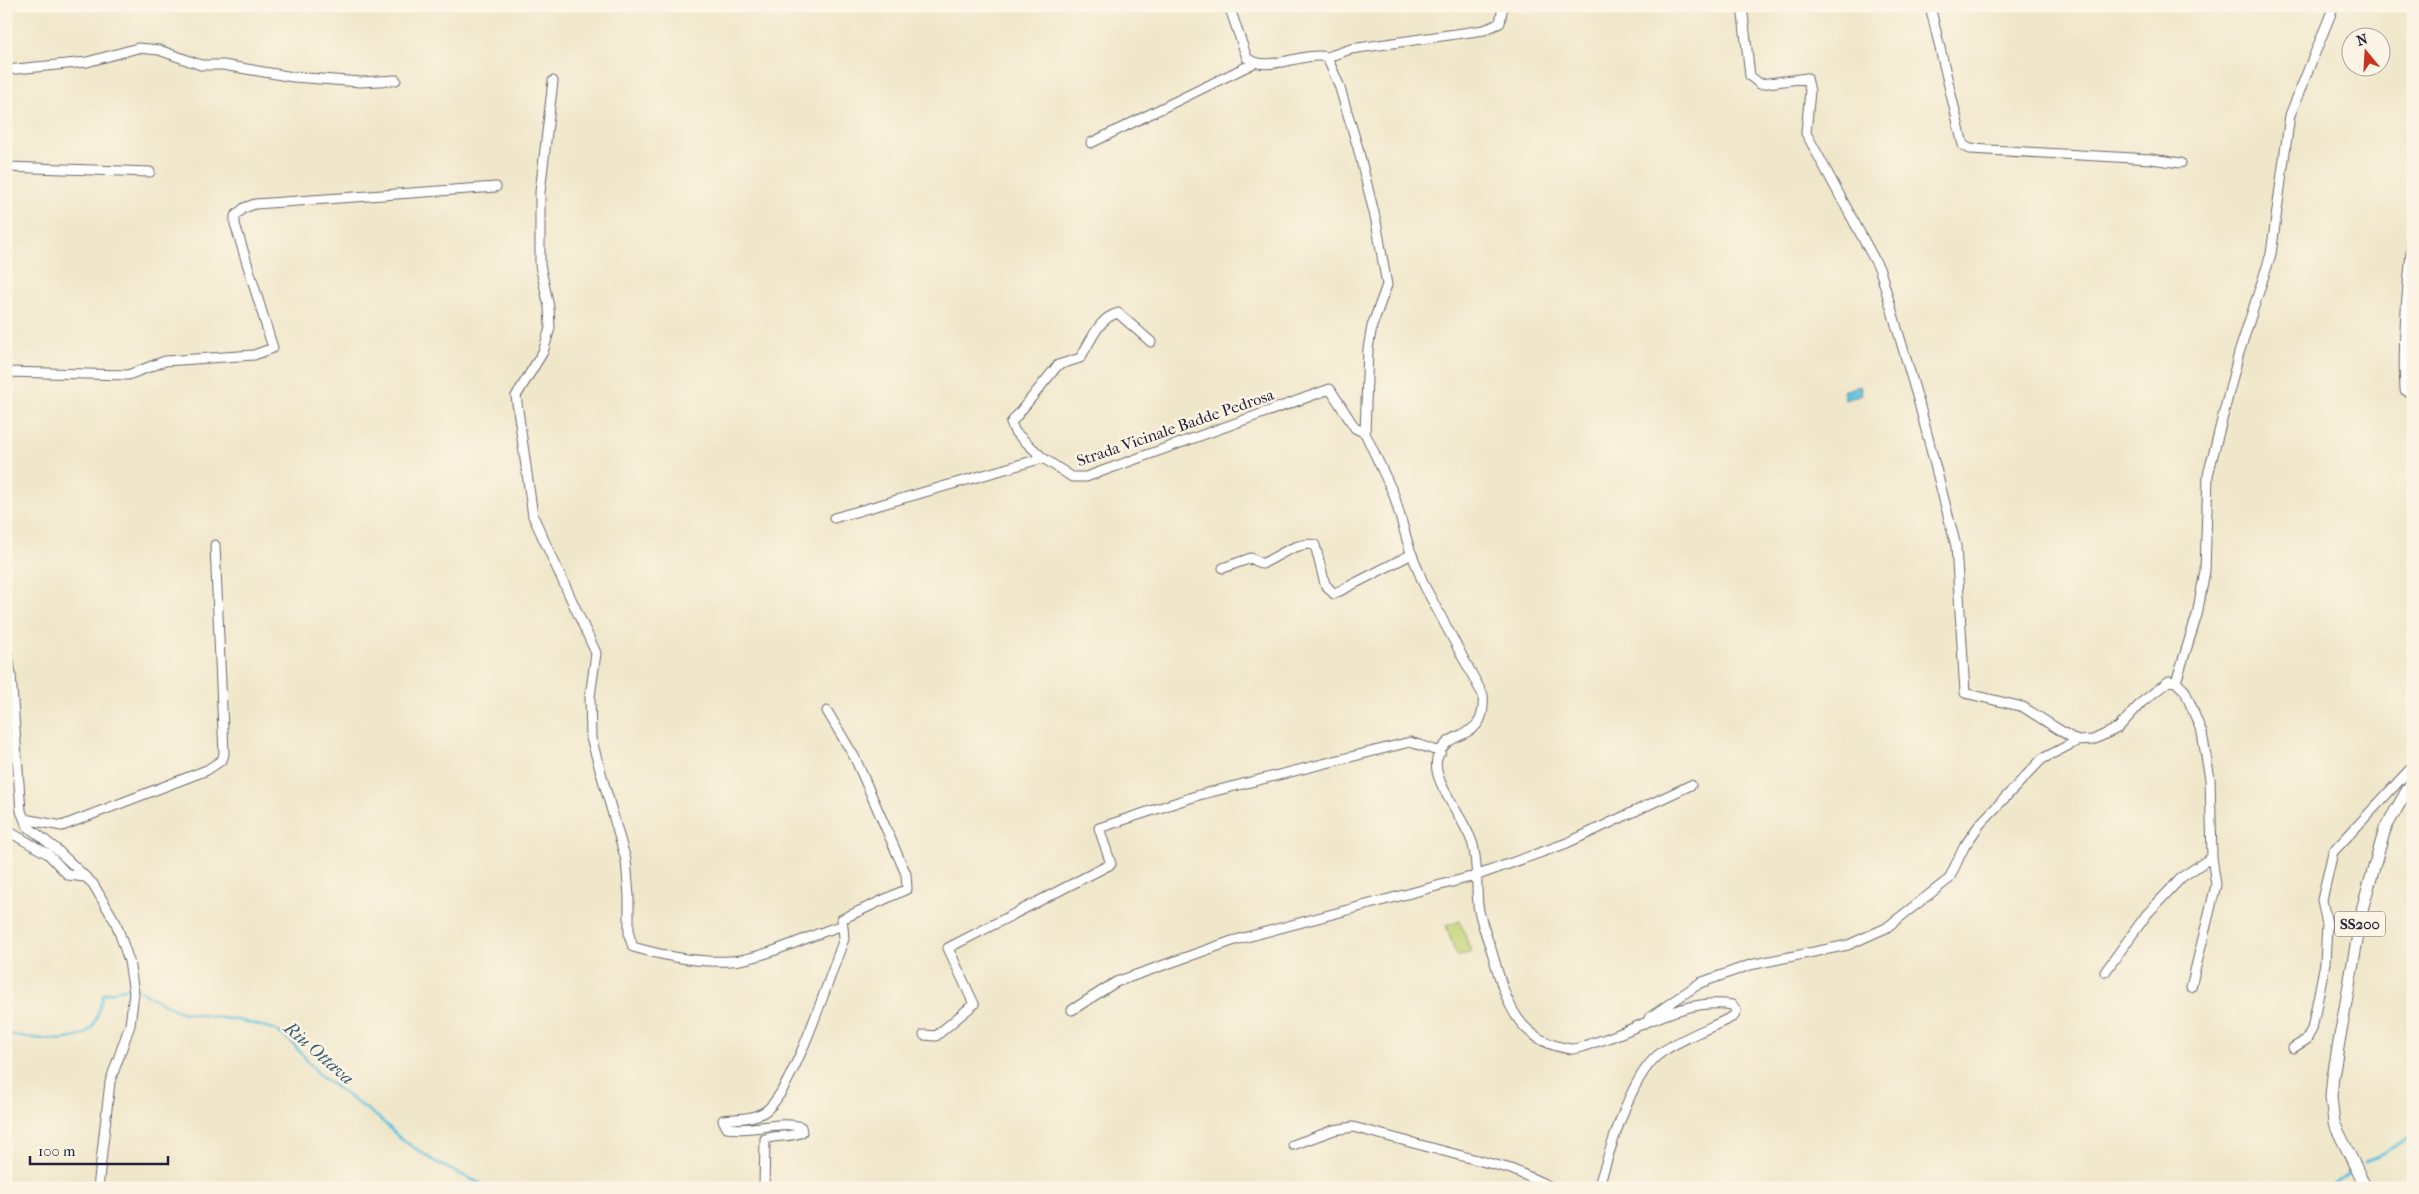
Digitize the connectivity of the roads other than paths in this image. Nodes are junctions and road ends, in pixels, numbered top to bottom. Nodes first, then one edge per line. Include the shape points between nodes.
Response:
1 (1229, 6) edge
2 (1503, 6) edge
3 (1742, 6) edge
4 (1930, 6) edge
5 (2334, 6) edge
6 (1327, 58) junction
7 (1254, 63) junction
8 (6, 70) edge
9 (396, 80) dead end
10 (553, 81) dead end
11 (1091, 143) dead end
12 (2181, 163) dead end
13 (6, 167) edge
14 (150, 172) dead end
15 (496, 187) dead end
16 (2413, 232) edge
17 (1151, 342) dead end
18 (6, 372) edge
19 (2413, 394) edge
20 (1365, 433) junction
21 (1043, 458) junction
22 (834, 518) dead end
23 (215, 545) dead end
24 (1412, 554) junction
25 (1222, 568) dead end
26 (6, 655) edge
27 (2176, 682) junction
28 (827, 710) dead end
29 (2077, 741) junction
30 (1441, 752) junction
31 (2413, 766) edge
32 (2413, 780) edge
33 (1690, 785) dead end
34 (24, 819) junction
35 (6, 830) edge
36 (2212, 857) junction
37 (1478, 875) junction
38 (85, 876) junction
39 (843, 927) junction
40 (2105, 972) dead end
41 (2190, 987) dead end
42 (1072, 1010) dead end
43 (1645, 1021) junction
44 (924, 1035) dead end
45 (2293, 1048) dead end
46 (1293, 1145) dead end
47 (98, 1188) edge
48 (764, 1188) edge
49 (1554, 1188) edge
50 (1598, 1188) edge
51 (2366, 1188) edge

1 - 7 street via 1247,58
2 - 6 street via 1500,23 1484,30 1351,49
3 - 29 street via 1750,76 1760,84 1807,78 1810,91 1806,133 1880,270 1956,546 1965,693 2023,707
4 - 12 street via 1963,145 1970,149
5 - 27 street via 2290,115 2271,254 2239,352 2208,475 2205,570 2198,615
6 - 7 street via 1318,55
6 - 20 street via 1339,85 1358,148 1388,285 1372,326 1368,348
7 - 11 street
8 - 9 street via 87,62 138,48 159,50 201,65 223,65 293,77 362,82
10 - 39 street via 540,192 540,265 550,328 542,352 516,396 533,516 596,654 590,697 591,738 626,860 629,935 633,947 681,960 732,961 767,952 837,926
13 - 14 street
15 - 18 street via 255,204 244,208 236,216 235,224 273,348 254,355 165,361 128,375
16 - 19 street via 2404,374 2405,390
17 - 21 street via 1118,312 1098,327 1080,358 1058,365 1011,423 1015,432
20 - 21 street, Strada Vicinale Badde Pedrosa via 1355,428 1330,388 1086,477 1072,477
20 - 24 street via 1394,495
21 - 22 street
23 - 34 street via 222,760 207,770 62,826
24 - 25 street via 1334,594 1325,584 1315,545 1308,543 1262,564 1251,558
24 - 30 street via 1424,585 1483,695 1485,713 1476,727 1446,743
26 - 34 street via 11,675
27 - 29 street via 2169,681 2159,686 2118,728 2093,740
27 - 36 street via 2185,691 2202,733 2210,779
28 - 39 street via 855,758 906,874 907,889 842,919
29 - 43 street via 2042,759 1980,824 1964,847 1949,879 1886,928 1848,945 1750,965 1700,983
30 - 37 street via 1437,760 1437,778 1466,826
30 - 44 street via 1410,742 1195,796 1099,828 1111,864 948,948 974,1004 936,1036
31 - 45 street via 2333,852 2322,900 2327,924 2325,963 2312,1029 2306,1040
32 - 51 main road, SS200 via 2385,829 2363,906 2334,1076 2332,1113 2351,1162
33 - 37 street via 1571,841
34 - 38 street via 27,826
35 - 38 street via 48,854 68,874
36 - 40 street via 2182,877 2147,914
36 - 41 street via 2216,885
37 - 42 street via 1232,941 1116,982
37 - 43 street via 1478,906 1503,990 1516,1019 1537,1039 1572,1049 1614,1037
38 - 47 street via 116,922 129,962 134,992 130,1025 110,1082
39 - 48 street via 844,939 811,1026 775,1103 750,1118 722,1120 727,1128 738,1130 792,1124 801,1127 802,1132 794,1136 765,1139
43 - 50 street via 1717,1002 1732,1005 1736,1010 1734,1016 1661,1052 1646,1067 1624,1112
46 - 49 street via 1334,1130 1353,1127 1511,1169

